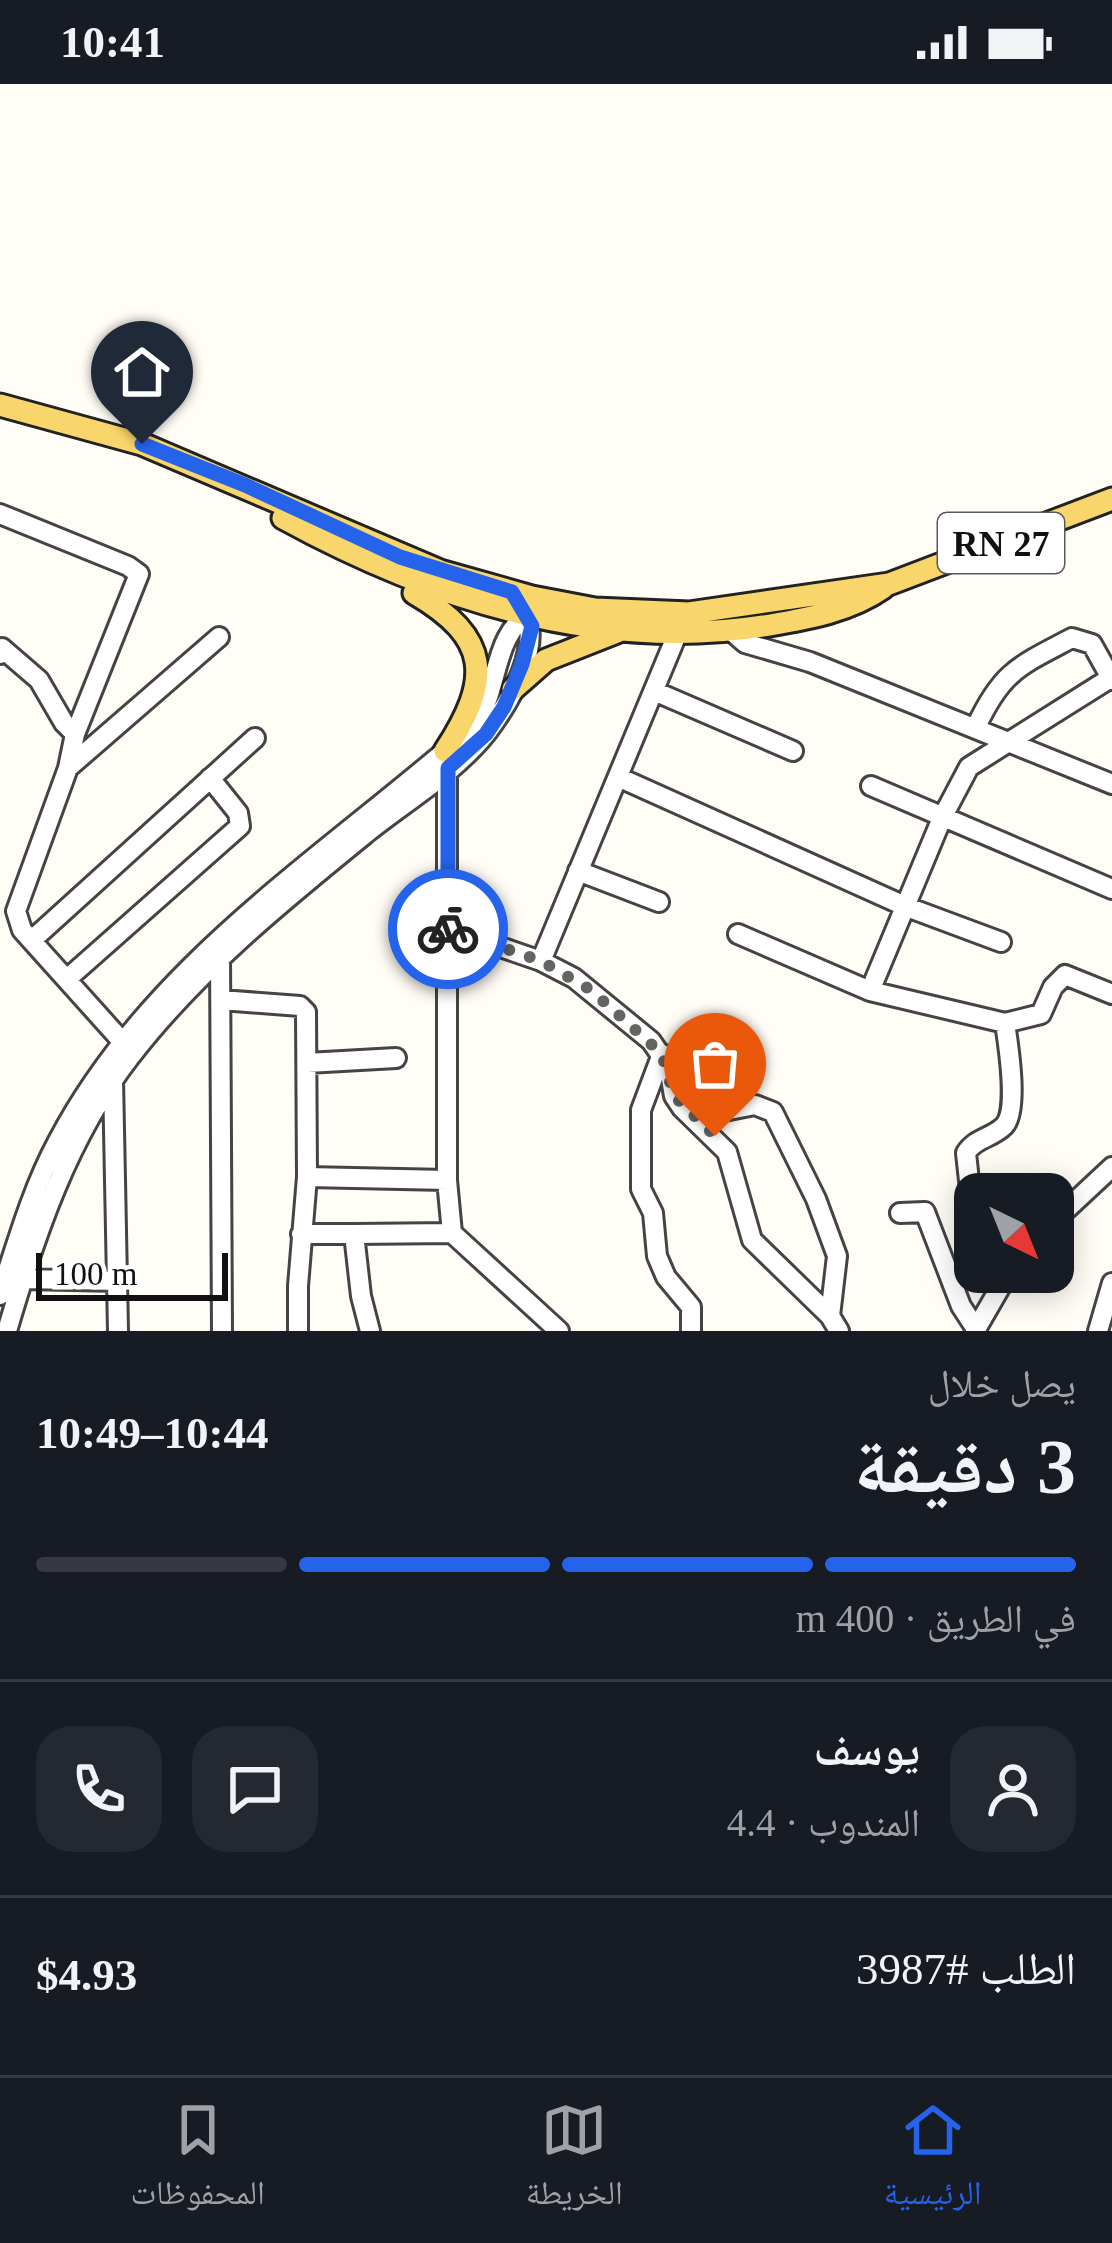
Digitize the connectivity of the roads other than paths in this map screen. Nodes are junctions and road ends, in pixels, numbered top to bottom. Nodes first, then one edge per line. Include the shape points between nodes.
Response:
1 (0, 405) edge
2 (225, 480) junction
3 (1112, 499) edge
4 (0, 514) edge
5 (368, 562) junction
6 (889, 584) junction
7 (512, 592) junction
8 (548, 600) junction
9 (526, 614) junction
10 (730, 629) junction
11 (625, 630) junction
12 (679, 632) junction
13 (219, 637) dead end
14 (1, 650) edge
15 (1111, 678) edge
16 (513, 688) junction
17 (654, 691) junction
18 (976, 727) junction
19 (75, 734) junction
20 (255, 738) dead end
21 (1011, 742) junction
22 (793, 751) dead end
23 (447, 759) junction
24 (68, 768) junction
25 (618, 777) junction
26 (210, 778) junction
27 (1112, 784) edge
28 (871, 786) dead end
29 (941, 818) junction
30 (578, 871) junction
31 (1112, 889) edge
32 (658, 902) dead end
33 (907, 907) junction
34 (448, 928) junction
35 (738, 934) dead end
36 (32, 940) junction
37 (1000, 942) dead end
38 (219, 951) junction
39 (541, 961) junction
40 (67, 979) junction
41 (870, 991) junction
42 (1112, 994) edge
43 (221, 1000) junction
44 (1005, 1022) junction
45 (128, 1047) junction
46 (662, 1054) junction
47 (396, 1058) dead end
48 (307, 1063) junction
49 (113, 1079) junction
50 (693, 1117) junction
51 (1112, 1167) edge
52 (968, 1173) edge
53 (308, 1177) junction
54 (447, 1180) junction
55 (1074, 1202) edge
56 (900, 1213) dead end
57 (452, 1232) junction
58 (301, 1234) junction
59 (354, 1234) junction
60 (24, 1280) junction
61 (118, 1281) junction
62 (1112, 1283) edge
63 (997, 1293) edge
64 (0, 1295) edge
65 (835, 1323) edge
66 (975, 1330) edge
67 (7, 1331) edge
68 (118, 1331) edge
69 (221, 1331) edge
70 (298, 1331) edge
71 (370, 1331) edge
72 (559, 1331) edge
73 (691, 1331) edge
74 (1098, 1331) edge

1 - 2 main road, RN 27 via 124,438
2 - 5 main road, RN 27
2 - 7 main road, RN 27 via 400,557
3 - 6 main road, RN 27
4 - 19 street via 140,574
5 - 9 main road, RN 27
5 - 23 main road via 441,609 473,652 474,698
6 - 8 main road, RN 27 via 689,613
6 - 10 main road, RN 27 via 826,613
7 - 8 main road, RN 27
7 - 9 street
8 - 9 street
9 - 11 main road, RN 27
9 - 16 street via 532,633
9 - 23 street via 508,631 480,718
10 - 12 main road, RN 27
10 - 18 street via 745,643
11 - 12 main road, RN 27
11 - 16 main road via 546,660
12 - 17 street
13 - 24 street
14 - 19 street via 39,680
15 - 18 street via 1092,644 1072,638 1001,681
15 - 21 street
16 - 23 street via 486,734
17 - 22 street
17 - 25 street
18 - 21 street
19 - 24 street
20 - 26 street
21 - 27 street
21 - 29 street via 969,767
23 - 34 street
23 - 38 street via 291,876
24 - 36 street via 16,911
25 - 30 street
25 - 33 street
26 - 36 street
26 - 40 street via 240,826
28 - 29 street
29 - 31 street
29 - 33 street
30 - 32 street
30 - 39 street
33 - 37 street
33 - 41 street
34 - 39 street
34 - 54 street
35 - 41 street
36 - 40 street
38 - 43 street
38 - 45 street
39 - 46 street via 591,990
40 - 45 street
41 - 44 street
42 - 44 street via 1065,975 1040,1014
43 - 48 street via 300,1006 308,1021
43 - 69 street
44 - 52 street via 1010,1118 973,1143
45 - 49 street
45 - 64 street via 79,1105 50,1157
46 - 50 street via 674,1096
46 - 73 street via 641,1110 641,1189 653,1213 657,1256 691,1307
47 - 48 street
48 - 53 street
49 - 60 street via 66,1164
49 - 61 street
50 - 65 street via 727,1152 752,1240
50 - 65 street via 755,1106 773,1112 837,1256
51 - 55 street
53 - 54 street
53 - 58 street
54 - 57 street
56 - 66 street via 925,1212
57 - 59 street
57 - 72 street
58 - 59 street
58 - 70 street
59 - 71 street
60 - 61 street
60 - 67 street
61 - 68 street
62 - 74 street
63 - 66 street

